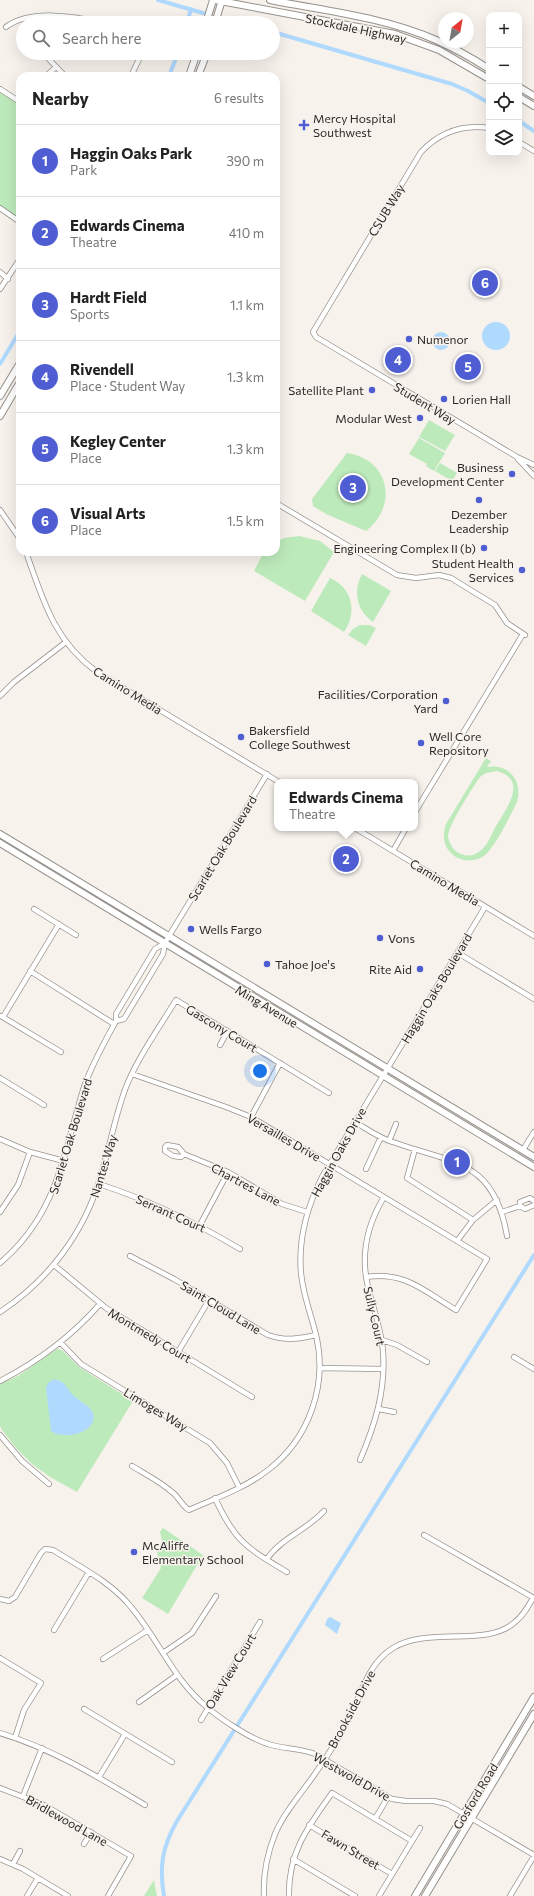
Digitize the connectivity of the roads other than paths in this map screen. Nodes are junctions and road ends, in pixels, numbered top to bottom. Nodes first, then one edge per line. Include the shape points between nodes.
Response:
1 (218, 0) edge
2 (270, 0) edge
3 (311, 8) junction
4 (268, 10) junction
5 (210, 16) edge
6 (216, 16) edge
7 (16, 22) edge
8 (6, 27) dead end
9 (50, 60) edge
10 (139, 60) edge
11 (195, 60) edge
12 (204, 60) edge
13 (56, 67) junction
14 (486, 67) edge
15 (50, 72) edge
16 (61, 72) edge
17 (133, 72) edge
18 (190, 72) edge
19 (200, 72) edge
20 (486, 77) edge
21 (522, 89) edge
22 (0, 90) edge
23 (534, 96) edge
24 (522, 99) edge
25 (16, 100) edge
26 (534, 106) edge
27 (486, 128) edge
28 (522, 144) edge
29 (534, 151) edge
30 (0, 208) edge
31 (16, 219) edge
32 (16, 266) edge
33 (0, 272) edge
34 (8, 279) junction
35 (0, 289) edge
36 (314, 334) joint
37 (16, 370) edge
38 (16, 389) edge
39 (0, 396) edge
40 (0, 416) edge
41 (516, 458) junction
42 (534, 465) edge
43 (534, 476) edge
44 (280, 505) edge
45 (0, 510) edge
46 (16, 532) edge
47 (27, 556) edge
48 (66, 642) junction
49 (0, 696) edge
50 (267, 774) junction
51 (274, 779) edge
52 (418, 807) edge
53 (360, 831) edge
54 (404, 831) edge
55 (0, 834) edge
56 (0, 843) edge
57 (393, 850) junction
58 (485, 907) junction
59 (34, 909) dead end
60 (59, 924) junction
61 (76, 935) dead end
62 (169, 936) junction
63 (534, 936) edge
64 (165, 943) junction
65 (458, 953) junction
66 (30, 972) junction
67 (534, 999) edge
68 (176, 1000) joint
69 (1, 1016) edge
70 (115, 1023) junction
71 (228, 1031) junction
72 (220, 1045) dead end
73 (61, 1052) dead end
74 (280, 1063) junction
75 (387, 1068) junction
76 (132, 1074) junction
77 (382, 1076) junction
78 (0, 1079) edge
79 (329, 1093) dead end
80 (44, 1105) dead end
81 (251, 1118) junction
82 (355, 1122) junction
83 (396, 1124) dead end
84 (534, 1132) edge
85 (381, 1137) junction
86 (0, 1139) edge
87 (489, 1140) junction
88 (389, 1141) junction
89 (415, 1149) junction
90 (522, 1150) junction
91 (30, 1152) junction
92 (184, 1154) dead end
93 (534, 1157) edge
94 (64, 1161) junction
95 (330, 1164) junction
96 (534, 1167) edge
97 (366, 1169) dead end
98 (228, 1172) junction
99 (99, 1184) junction
100 (384, 1197) junction
101 (497, 1200) junction
102 (0, 1201) edge
103 (534, 1201) edge
104 (6, 1205) junction
105 (534, 1205) edge
106 (520, 1206) junction
107 (0, 1212) edge
108 (307, 1212) junction
109 (502, 1212) junction
110 (473, 1220) junction
111 (200, 1225) junction
112 (507, 1236) dead end
113 (457, 1241) junction
114 (240, 1249) dead end
115 (130, 1256) dead end
116 (0, 1262) edge
117 (54, 1265) junction
118 (366, 1277) junction
119 (210, 1300) junction
120 (100, 1304) junction
121 (0, 1312) edge
122 (316, 1336) junction
123 (382, 1340) junction
124 (61, 1343) junction
125 (178, 1352) junction
126 (514, 1357) dead end
127 (427, 1362) dead end
128 (320, 1368) junction
129 (383, 1369) junction
130 (534, 1369) edge
131 (0, 1381) edge
132 (252, 1396) dead end
133 (378, 1409) junction
134 (394, 1412) dead end
135 (0, 1435) edge
136 (360, 1460) dead end
137 (132, 1466) dead end
138 (49, 1484) dead end
139 (239, 1487) junction
140 (215, 1498) junction
141 (324, 1511) dead end
142 (424, 1535) dead end
143 (267, 1559) junction
144 (89, 1572) junction
145 (287, 1572) dead end
146 (216, 1596) dead end
147 (534, 1598) edge
148 (0, 1599) edge
149 (260, 1622) dead end
150 (54, 1630) dead end
151 (148, 1630) junction
152 (163, 1653) junction
153 (0, 1658) edge
154 (103, 1659) dead end
155 (177, 1675) junction
156 (534, 1697) edge
157 (138, 1702) dead end
158 (208, 1708) junction
159 (84, 1709) dead end
160 (534, 1714) edge
161 (201, 1720) dead end
162 (0, 1733) edge
163 (125, 1734) junction
164 (14, 1738) junction
165 (42, 1748) junction
166 (324, 1759) junction
167 (172, 1762) dead end
168 (99, 1777) junction
169 (0, 1788) edge
170 (23, 1796) junction
171 (388, 1797) junction
172 (145, 1805) dead end
173 (465, 1813) junction
174 (472, 1817) junction
175 (375, 1819) junction
176 (309, 1825) junction
177 (420, 1828) dead end
178 (91, 1832) junction
179 (412, 1841) junction
180 (84, 1844) dead end
181 (20, 1851) dead end
182 (534, 1855) edge
183 (0, 1858) edge
184 (293, 1859) junction
185 (13, 1864) junction
186 (392, 1874) junction
187 (38, 1878) junction
188 (27, 1896) edge
189 (68, 1896) edge
190 (108, 1896) edge
191 (264, 1896) edge
192 (289, 1896) edge
193 (355, 1896) edge
194 (379, 1896) edge
195 (416, 1896) edge
196 (425, 1896) edge
197 (510, 1896) edge

1 - 4 main road, Stockdale Highway
1 - 5 main road
1 - 6 main road
2 - 3 main road, Stockdale Highway
3 - 4 main road via 304,12 280,8
3 - 14 main road, Stockdale Highway via 410,30 444,43
4 - 20 main road, Stockdale Highway via 400,36 451,56
7 - 8 street
9 - 13 street
10 - 17 street
11 - 18 main road
12 - 19 main road
13 - 15 street
13 - 16 street
21 - 23 main road
22 - 25 street
24 - 26 main road
27 - 36 street, CSUB Way via 465,127 449,132 421,152 314,330
28 - 29 street
30 - 31 street
32 - 34 street
33 - 34 street
34 - 35 street
36 - 41 street, Student Way
37 - 39 main road
38 - 40 main road
41 - 42 street, Student Way
41 - 43 street, Student Way
44 - 52 street via 397,575 416,578 439,575 451,578 495,605 508,623 524,635
45 - 46 street
47 - 48 street, Camino Media via 49,615
48 - 49 street
48 - 50 street, Camino Media via 97,672
50 - 51 street, Camino Media
50 - 62 street, Scarlet Oak Boulevard
53 - 57 street, Camino Media
54 - 57 street
55 - 62 main road, Ming Avenue
56 - 64 main road, Ming Avenue
57 - 58 street, Camino Media
58 - 63 street, Camino Media
58 - 65 street, Haggin Oaks Boulevard
59 - 60 street
60 - 61 street
60 - 66 street
62 - 64 street, Scarlet Oak Boulevard
62 - 75 main road, Ming Avenue
64 - 70 street, Scarlet Oak Boulevard via 163,954 124,1018
64 - 70 street, Scarlet Oak Boulevard via 155,949 116,1014
64 - 77 main road, Ming Avenue
65 - 67 street
65 - 75 street, Haggin Oaks Boulevard
66 - 69 street
66 - 70 street
68 - 71 street, Gascony Court
68 - 76 street, Nantes Way
69 - 73 street
70 - 94 street, Scarlet Oak Boulevard via 89,1075
71 - 72 street
71 - 74 street, Gascony Court
74 - 79 street, Gascony Court
74 - 81 street
75 - 77 street, Haggin Oaks Drive
75 - 90 main road, Ming Avenue
76 - 81 street, Versailles Drive
76 - 99 street, Nantes Way
77 - 82 street, Haggin Oaks Drive
77 - 87 main road, Ming Avenue
78 - 80 street
81 - 95 street, Versailles Drive
82 - 85 street
82 - 95 street, Haggin Oaks Drive
83 - 88 street
84 - 90 street
85 - 88 street
85 - 97 street
86 - 91 street
87 - 90 main road via 515,1151
87 - 96 main road, Ming Avenue
88 - 89 street
89 - 101 street via 467,1167 481,1178
89 - 110 street via 407,1178
90 - 93 main road, Ming Avenue
91 - 94 street
91 - 104 street via 20,1179
92 - 98 street, Chartres Lane
94 - 116 street, Scarlet Oak Boulevard via 55,1187 42,1212 26,1236
95 - 100 street, Versailles Drive
95 - 108 street, Haggin Oaks Drive via 316,1187
98 - 108 street, Chartres Lane via 282,1204
98 - 111 street
99 - 111 street, Serrant Court
99 - 117 street, Nantes Way via 78,1230
100 - 113 street, Versailles Drive
100 - 118 street, Sully Court via 367,1235 364,1253
101 - 109 street
101 - 110 street
102 - 104 street
103 - 106 street via 526,1199 520,1202
104 - 107 street
105 - 106 street via 525,1209
106 - 109 street
108 - 122 street, Haggin Oaks Drive via 302,1242 301,1273
109 - 112 street
110 - 113 street
111 - 114 street, Serrant Court
113 - 118 street, Versailles Drive via 487,1259 456,1310 400,1278 386,1275
115 - 119 street, Saint Cloud Lane
117 - 120 street, Montmedy Court
117 - 121 street, Nantes Way via 30,1289
118 - 123 street, Sully Court
119 - 122 street, Saint Cloud Lane via 274,1337 295,1339
119 - 125 street
120 - 124 street
120 - 125 street, Montmedy Court
122 - 128 street, Haggin Oaks Drive
123 - 127 street via 397,1345
123 - 129 street, Sully Court
124 - 131 street via 35,1362
124 - 139 street, Limoges Way via 81,1364 210,1443 227,1463
125 - 132 street, Montmedy Court
126 - 130 street
128 - 129 street
128 - 139 street, Haggin Oaks Drive via 315,1400 298,1438 286,1454 268,1470
129 - 133 street, Sully Court
133 - 134 street
133 - 136 street, Sully Court
135 - 138 street via 22,1461
137 - 140 street, Haggin Oaks Drive via 168,1488 189,1510
139 - 140 street, Haggin Oaks Drive
140 - 143 street via 234,1533 246,1546
141 - 143 street via 278,1546
142 - 147 street
143 - 145 street
144 - 148 street, Westwold Drive via 53,1550 45,1549 15,1597 9,1601
144 - 150 street
144 - 151 street, Westwold Drive via 124,1599
146 - 152 street via 192,1633
147 - 166 street, Brookside Drive via 520,1618 502,1631 414,1639 386,1652 370,1671 350,1715
149 - 158 street, Oak View Court
151 - 152 street, Westwold Drive
151 - 154 street
152 - 155 street, Westwold Drive
153 - 164 street via 41,1683 24,1710
155 - 157 street
155 - 158 street, Westwold Drive
156 - 173 main road, Gosford Road
158 - 161 street, Oak View Court
158 - 166 street, Westwold Drive via 267,1744 309,1752
159 - 163 street
160 - 174 main road, Gosford Road
162 - 164 street
163 - 167 street
163 - 168 street
164 - 165 street
165 - 168 street
165 - 170 street
166 - 171 street, Westwold Drive
166 - 191 street, Brookside Drive via 286,1813 276,1832 265,1866
168 - 172 street
169 - 170 street, Bridlewood Lane
170 - 178 street, Bridlewood Lane
171 - 173 street, Westwold Drive via 406,1801 440,1802
171 - 175 street
173 - 174 street, Westwold Drive
173 - 195 main road, Gosford Road
174 - 182 street, Westwold Drive
174 - 196 main road, Gosford Road
175 - 176 street via 332,1793
175 - 179 street
176 - 184 street
176 - 186 street, Fawn Street
177 - 179 street
178 - 180 street
178 - 190 street, Bridlewood Lane via 132,1856
179 - 186 street
181 - 185 street
182 - 197 street
183 - 185 street
184 - 192 street
184 - 193 street
185 - 187 street
186 - 194 street
187 - 188 street
187 - 189 street

